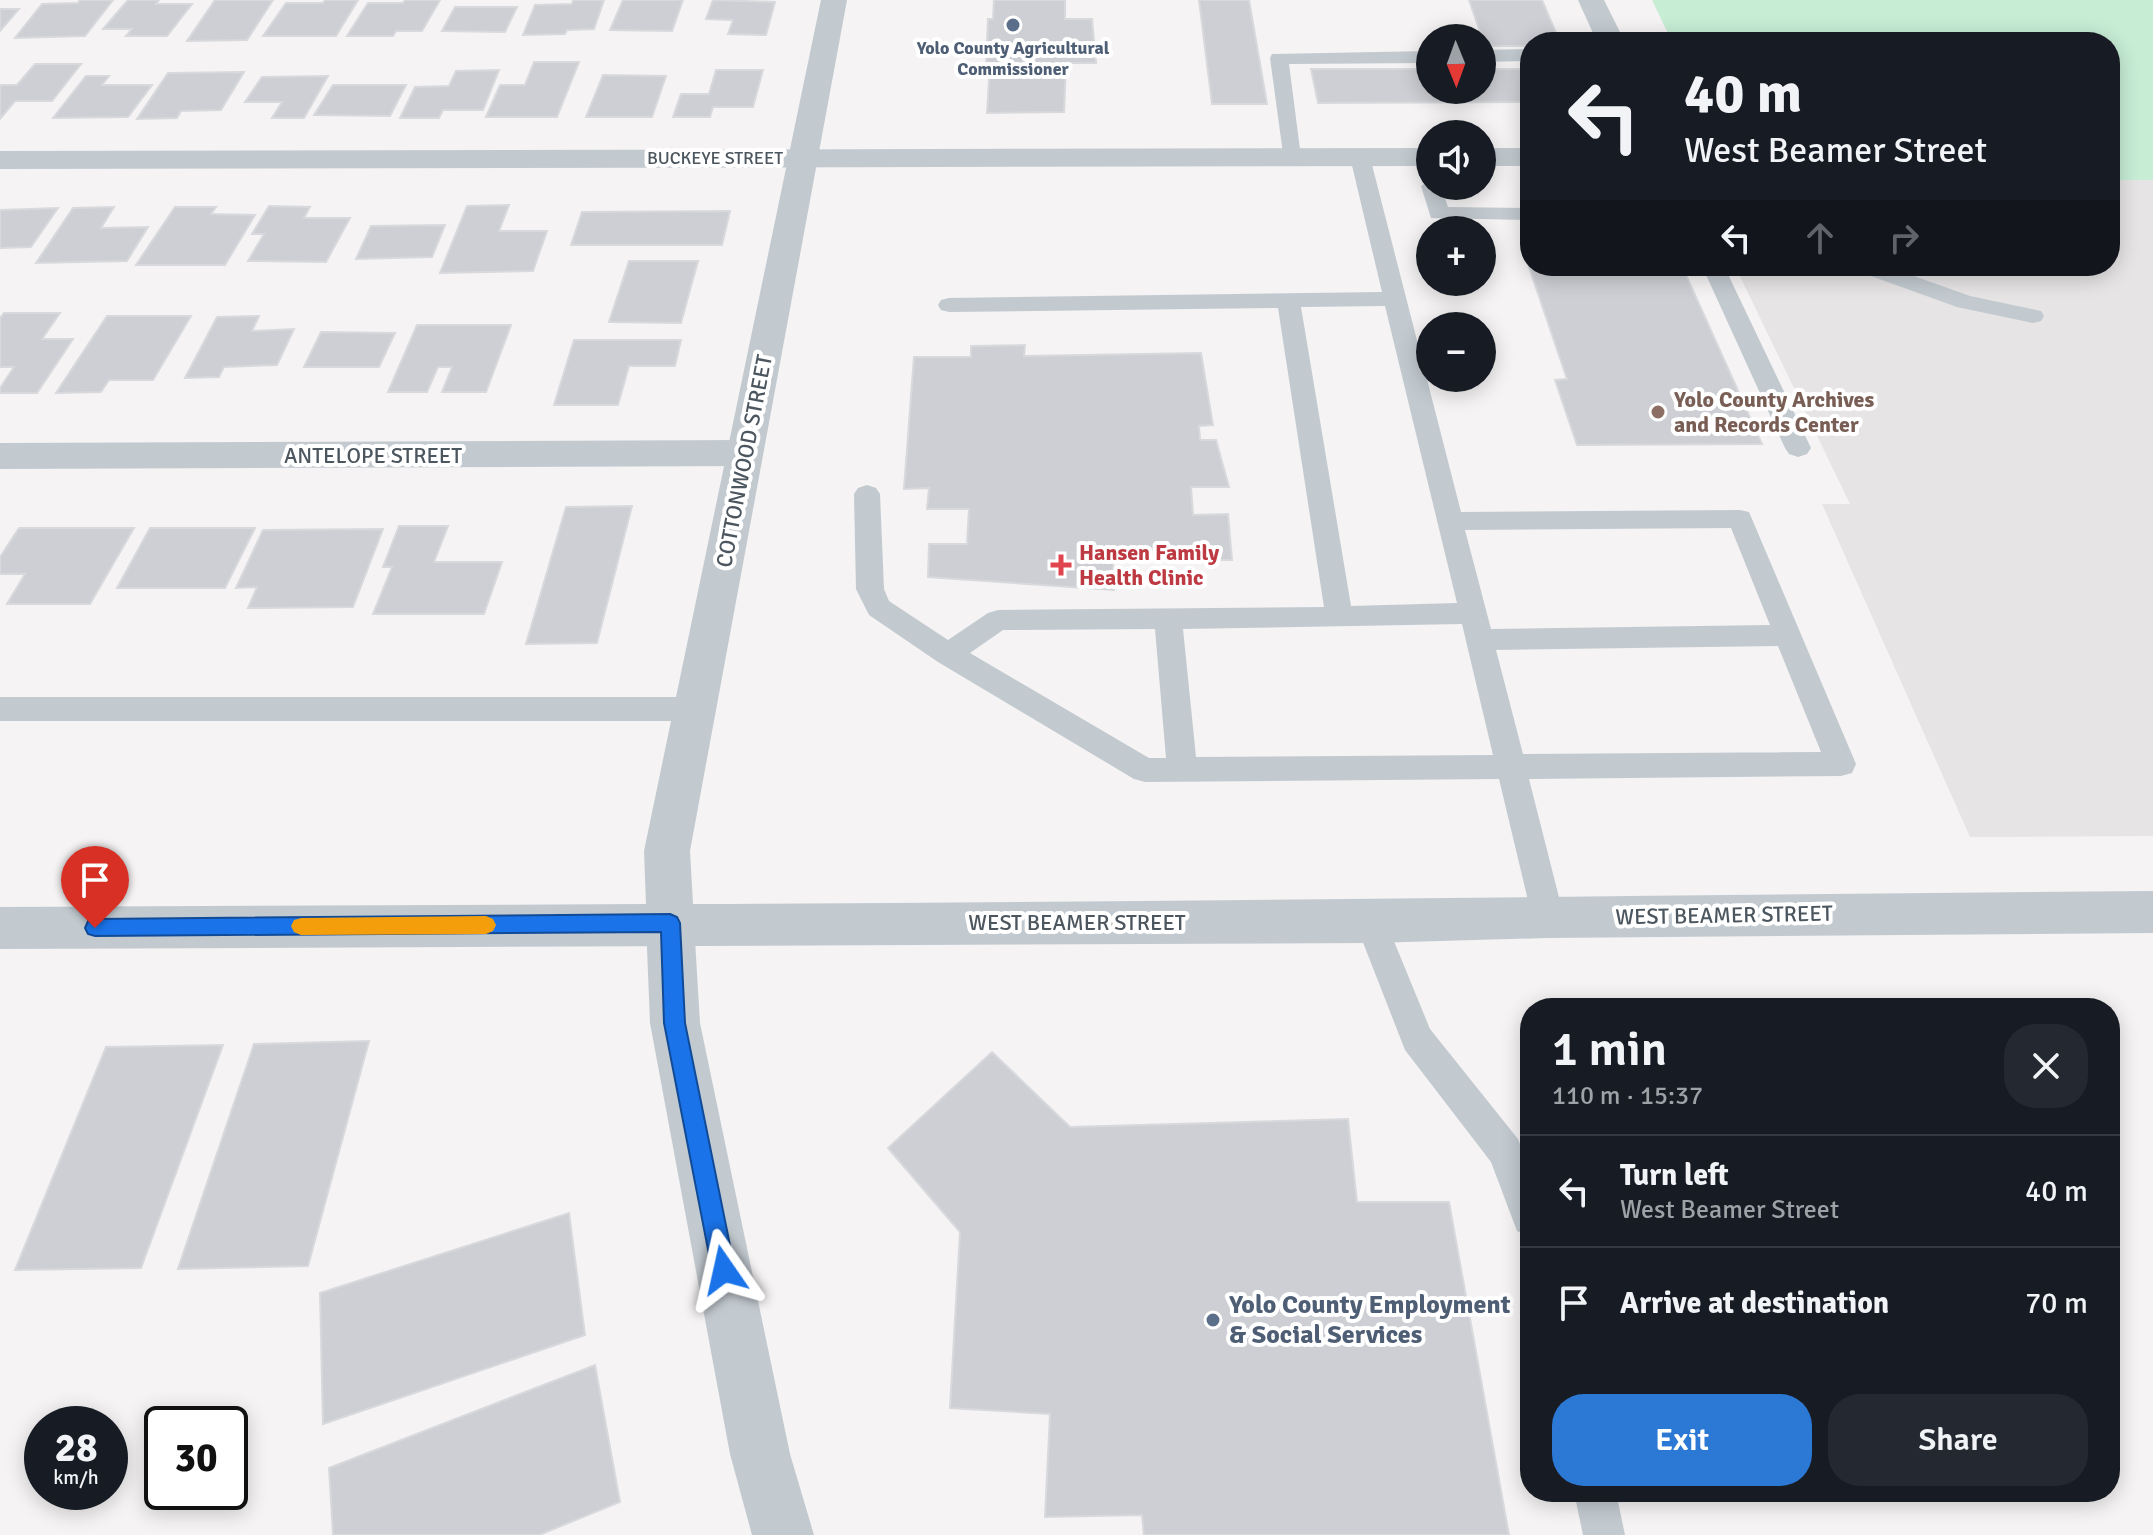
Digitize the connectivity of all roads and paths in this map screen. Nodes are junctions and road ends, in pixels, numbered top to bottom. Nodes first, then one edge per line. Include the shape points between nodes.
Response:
1 (834, 0) edge
2 (1591, 0) edge
3 (1606, 32) edge
4 (1520, 55) edge
5 (1496, 56) edge
6 (1416, 57) edge
7 (1291, 157) junction
8 (1360, 157) junction
9 (1496, 157) edge
10 (1520, 157) edge
11 (803, 158) junction
12 (0, 160) edge
13 (1416, 169) edge
14 (1436, 200) edge
15 (1520, 214) edge
16 (1718, 276) edge
17 (1893, 276) edge
18 (1395, 299) junction
19 (1288, 300) junction
20 (949, 305) dead end
21 (2033, 316) dead end
22 (1798, 448) dead end
23 (745, 453) junction
24 (0, 456) edge
25 (867, 494) dead end
26 (1450, 521) junction
27 (1473, 613) junction
28 (1339, 617) junction
29 (1168, 618) junction
30 (1788, 635) junction
31 (1480, 640) junction
32 (948, 654) junction
33 (0, 709) edge
34 (695, 709) junction
35 (1511, 768) junction
36 (1182, 769) junction
37 (2153, 912) edge
38 (1548, 917) junction
39 (1371, 922) junction
40 (670, 923) junction
41 (0, 928) edge
42 (1520, 1191) edge
43 (1597, 1502) edge
44 (783, 1535) edge
45 (1604, 1535) edge

1 - 11 street, COTTONWOOD STREET
2 - 3 street
4 - 5 lane
6 - 7 lane via 1279,58
7 - 8 street, BUCKEYE STREET
7 - 11 street, BUCKEYE STREET
8 - 13 street, BUCKEYE STREET
8 - 18 lane
9 - 10 street
11 - 12 street, BUCKEYE STREET
11 - 23 street, COTTONWOOD STREET
14 - 15 lane via 1439,213
16 - 22 lane
17 - 21 lane via 1965,302
18 - 19 lane
18 - 26 lane
19 - 20 lane
19 - 28 lane
23 - 24 street, ANTELOPE STREET
23 - 34 street, COTTONWOOD STREET
25 - 32 lane via 870,589 879,608
26 - 27 lane
26 - 30 lane via 1740,519
27 - 28 lane
27 - 31 lane
28 - 29 lane
29 - 32 lane via 998,620
29 - 36 lane
30 - 31 lane
30 - 35 lane via 1841,764
31 - 35 lane
32 - 36 lane via 1145,770
33 - 34 lane
34 - 40 street, COTTONWOOD STREET via 667,851
35 - 36 lane
35 - 38 lane
37 - 38 street, WEST BEAMER STREET
38 - 39 street, WEST BEAMER STREET
39 - 40 street, WEST BEAMER STREET
39 - 42 lane via 1417,1039 1505,1151
40 - 41 street, WEST BEAMER STREET
40 - 44 street, COTTONWOOD STREET via 675,1023 760,1454
43 - 45 lane

